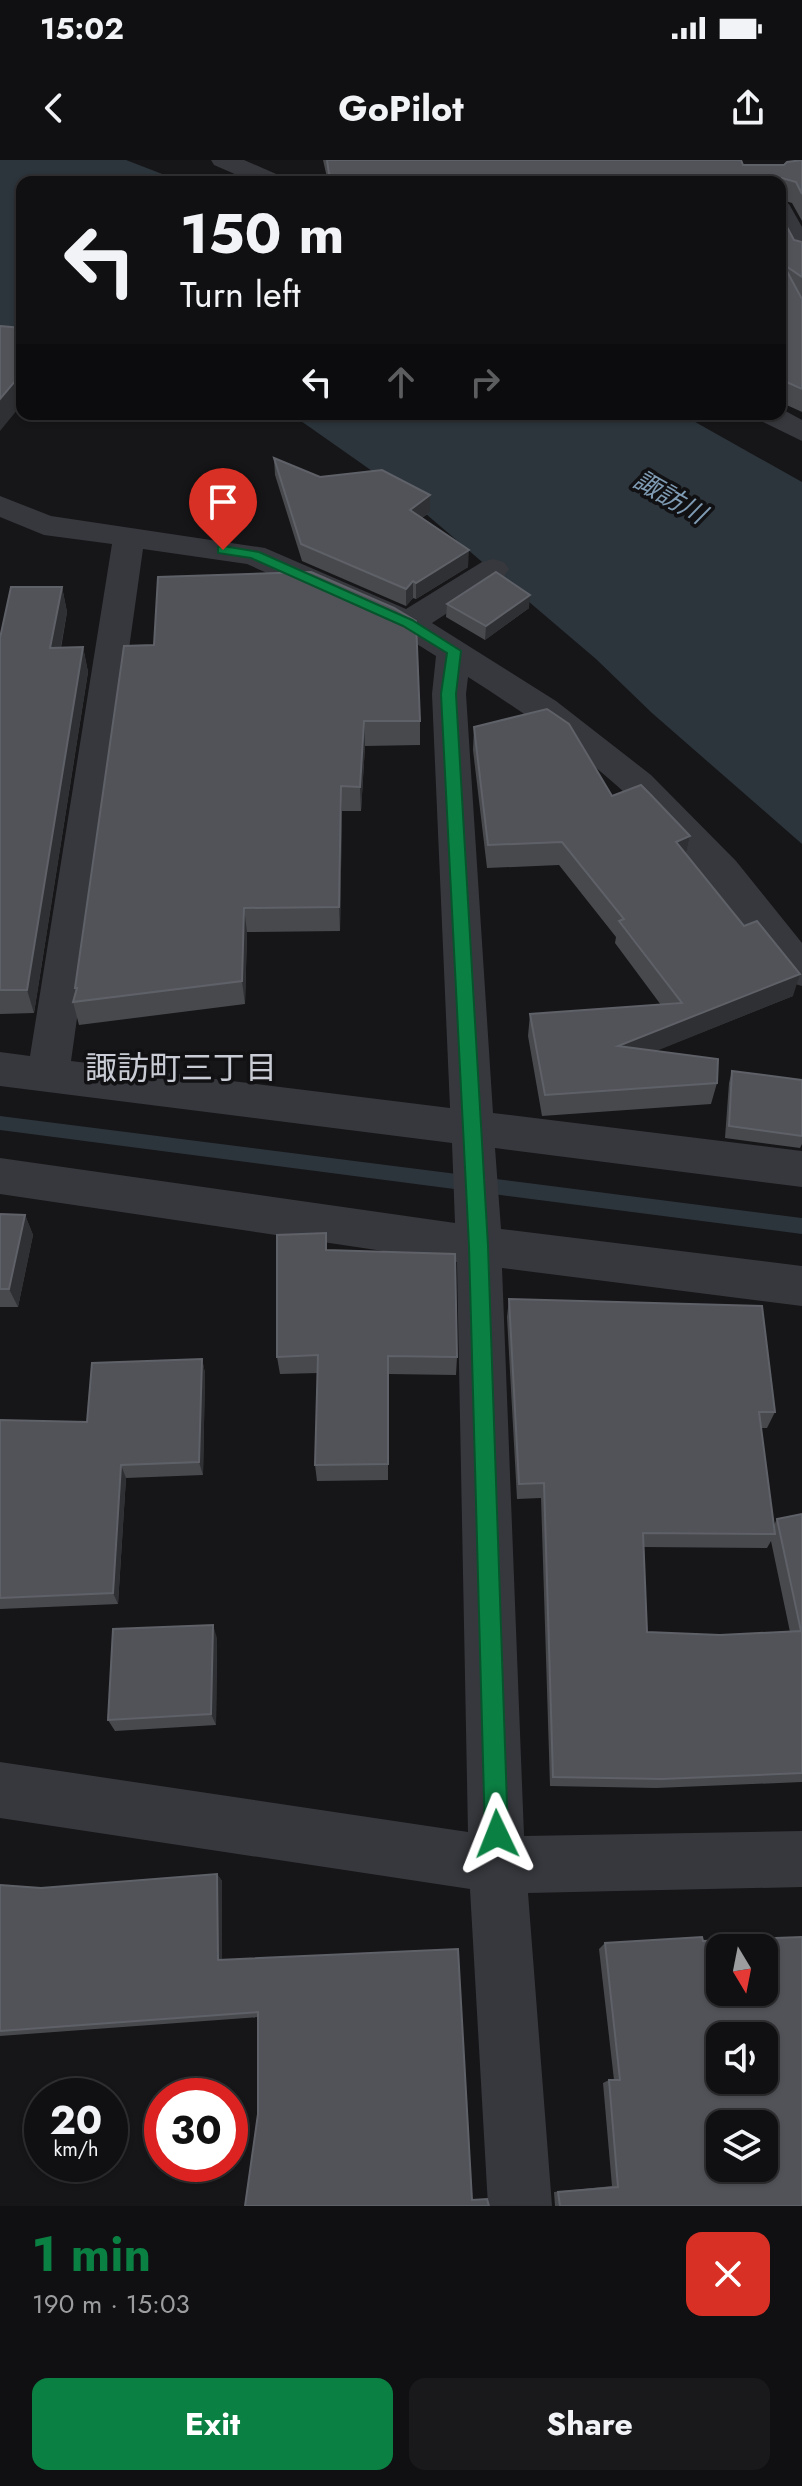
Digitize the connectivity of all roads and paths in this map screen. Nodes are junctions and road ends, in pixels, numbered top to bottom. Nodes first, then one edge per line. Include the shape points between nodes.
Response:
1 (223, 160) edge
2 (260, 176) edge
3 (786, 222) edge
4 (802, 255) edge
5 (780, 420) edge
6 (802, 432) edge
7 (0, 505) edge
8 (129, 537) junction
9 (493, 569) dead end
10 (408, 623) junction
11 (454, 651) junction
12 (802, 971) edge
13 (0, 1069) edge
14 (48, 1075) junction
15 (472, 1129) junction
16 (802, 1169) edge
17 (0, 1176) edge
18 (479, 1246) junction
19 (802, 1286) edge
20 (0, 1790) edge
21 (802, 1859) edge
22 (497, 1865) junction
23 (520, 2206) edge

1 - 2 street
3 - 4 street
5 - 6 street
7 - 8 street via 44,525
8 - 10 street via 254,555
8 - 14 street
9 - 10 street
10 - 11 street
11 - 12 street via 544,709 638,784 723,871
11 - 15 street via 449,694
13 - 14 street
14 - 15 street
15 - 16 street
15 - 18 street
17 - 18 street
18 - 19 street
18 - 22 street
20 - 22 street
21 - 22 street
22 - 23 street

